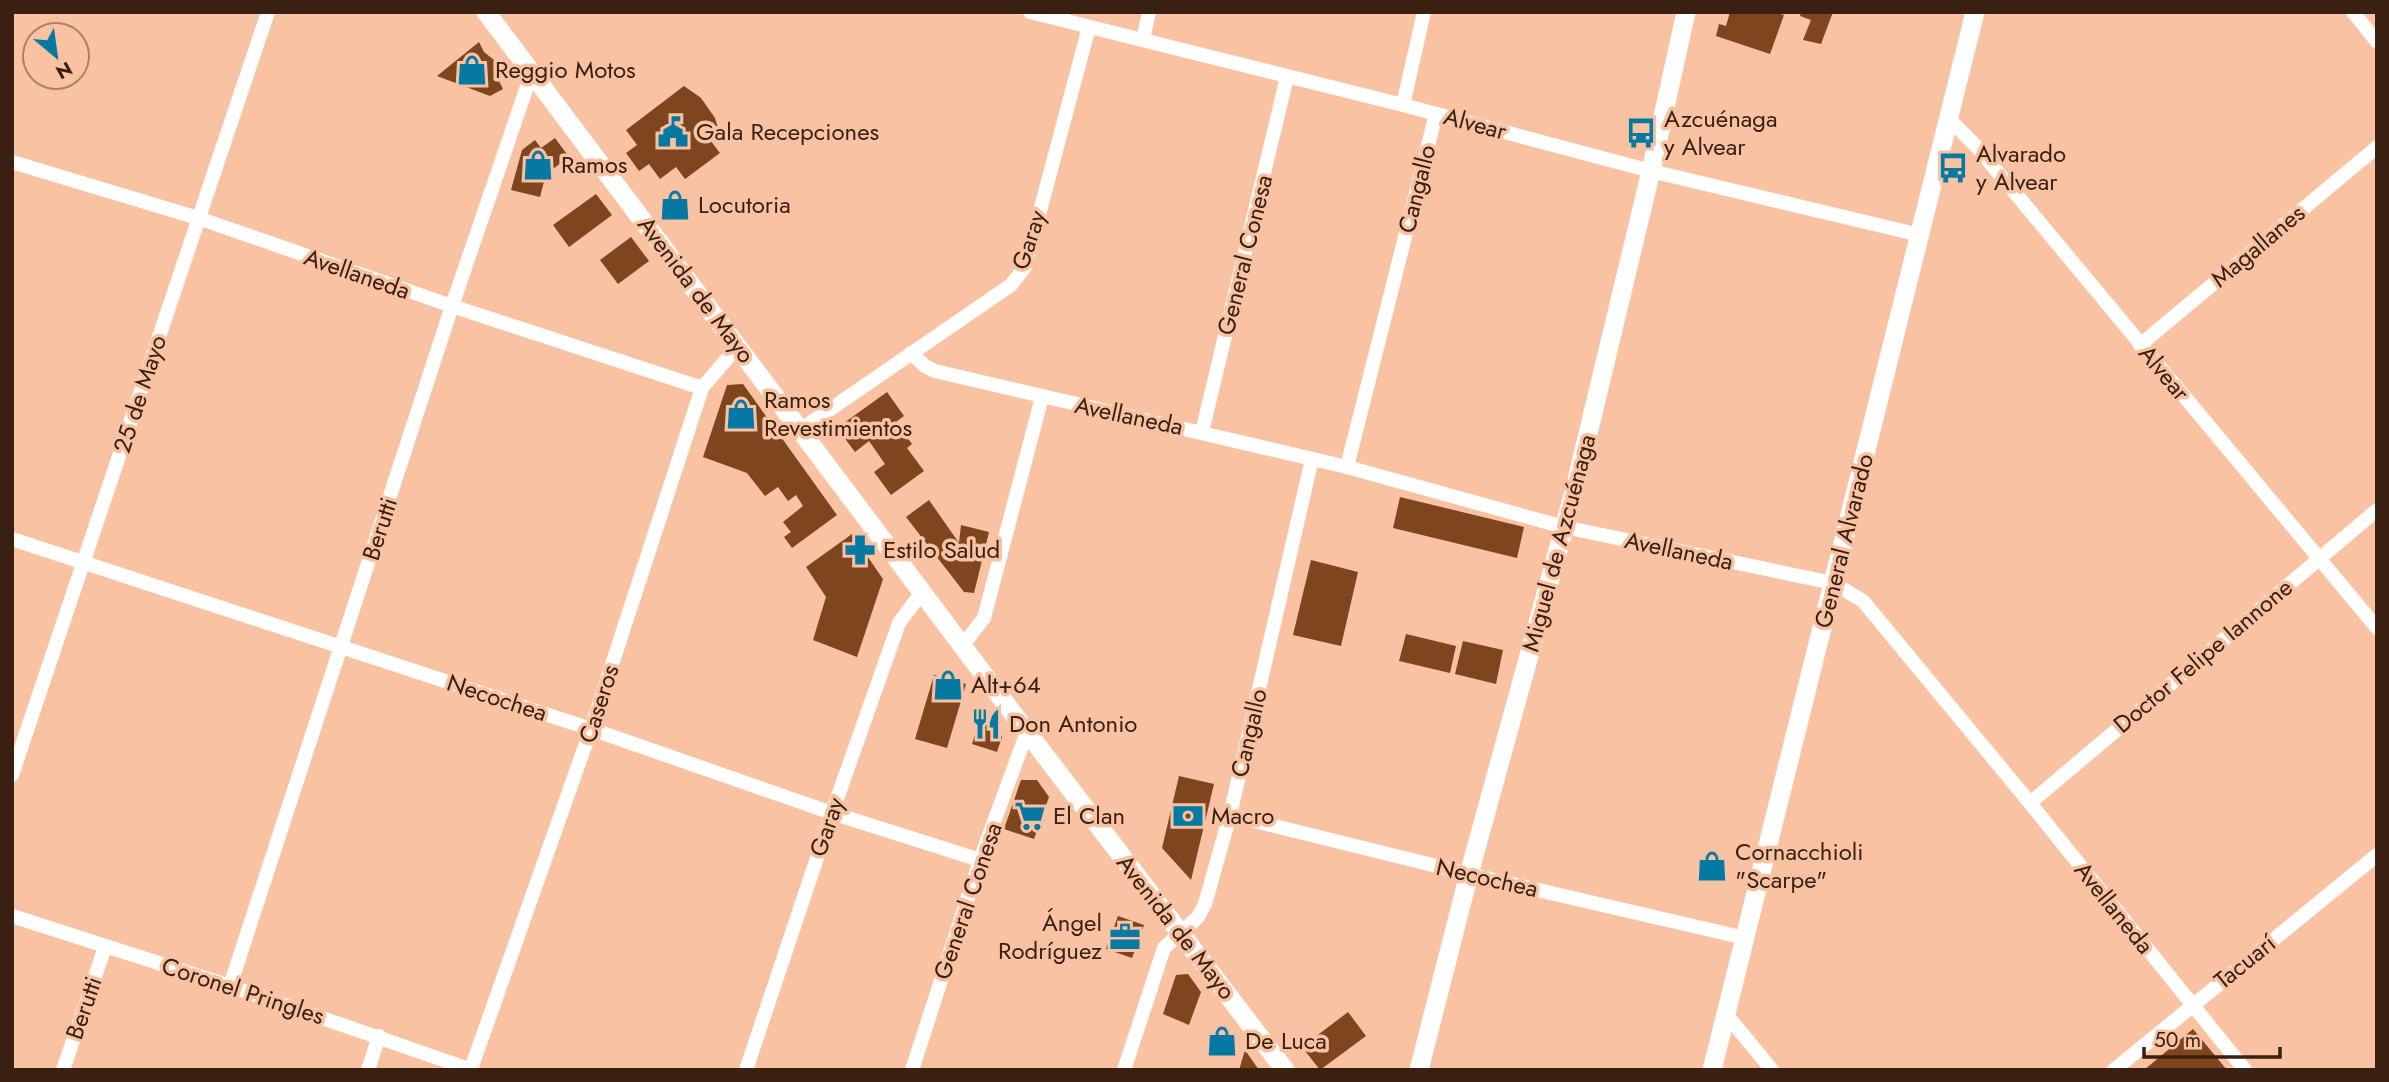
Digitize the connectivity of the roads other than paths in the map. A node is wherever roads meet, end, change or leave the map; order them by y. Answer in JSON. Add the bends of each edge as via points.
{"nodes":[{"id":1,"x":268,"y":12,"type":"edge"},
{"id":2,"x":486,"y":12,"type":"edge"},
{"id":3,"x":1030,"y":12,"type":"edge"},
{"id":4,"x":1149,"y":12,"type":"edge"},
{"id":5,"x":1424,"y":12,"type":"edge"},
{"id":6,"x":1686,"y":12,"type":"edge"},
{"id":7,"x":1975,"y":12,"type":"edge"},
{"id":8,"x":2353,"y":12,"type":"edge"},
{"id":9,"x":1089,"y":27,"type":"junction"},
{"id":10,"x":1143,"y":40,"type":"junction"},
{"id":11,"x":2377,"y":43,"type":"edge"},
{"id":12,"x":532,"y":72,"type":"junction"},
{"id":13,"x":1287,"y":77,"type":"junction"},
{"id":14,"x":1403,"y":105,"type":"junction"},
{"id":15,"x":1436,"y":114,"type":"junction"},
{"id":16,"x":1949,"y":119,"type":"junction"},
{"id":17,"x":2377,"y":148,"type":"edge"},
{"id":18,"x":12,"y":162,"type":"edge"},
{"id":19,"x":1651,"y":171,"type":"junction"},
{"id":20,"x":198,"y":218,"type":"junction"},
{"id":21,"x":1920,"y":235,"type":"junction"},
{"id":22,"x":452,"y":306,"type":"junction"},
{"id":23,"x":2140,"y":345,"type":"junction"},
{"id":24,"x":738,"y":346,"type":"junction"},
{"id":25,"x":911,"y":353,"type":"junction"},
{"id":26,"x":702,"y":388,"type":"junction"},
{"id":27,"x":1042,"y":397,"type":"junction"},
{"id":28,"x":800,"y":430,"type":"junction"},
{"id":29,"x":1202,"y":432,"type":"junction"},
{"id":30,"x":1312,"y":459,"type":"junction"},
{"id":31,"x":1348,"y":467,"type":"junction"},
{"id":32,"x":2377,"y":510,"type":"edge"},
{"id":33,"x":1564,"y":527,"type":"junction"},
{"id":34,"x":12,"y":539,"type":"edge"},
{"id":35,"x":2319,"y":559,"type":"junction"},
{"id":36,"x":84,"y":562,"type":"junction"},
{"id":37,"x":1833,"y":583,"type":"junction"},
{"id":38,"x":922,"y":592,"type":"junction"},
{"id":39,"x":2377,"y":628,"type":"edge"},
{"id":40,"x":962,"y":646,"type":"junction"},
{"id":41,"x":342,"y":647,"type":"junction"},
{"id":42,"x":591,"y":729,"type":"junction"},
{"id":43,"x":1027,"y":732,"type":"junction"},
{"id":44,"x":12,"y":775,"type":"edge"},
{"id":45,"x":2029,"y":803,"type":"junction"},
{"id":46,"x":831,"y":813,"type":"junction"},
{"id":47,"x":1230,"y":815,"type":"junction"},
{"id":48,"x":2377,"y":855,"type":"edge"},
{"id":49,"x":981,"y":860,"type":"junction"},
{"id":50,"x":1469,"y":874,"type":"junction"},
{"id":51,"x":12,"y":916,"type":"edge"},
{"id":52,"x":1180,"y":933,"type":"junction"},
{"id":53,"x":1745,"y":938,"type":"junction"},
{"id":54,"x":106,"y":947,"type":"junction"},
{"id":55,"x":230,"y":986,"type":"junction"},
{"id":56,"x":2192,"y":1005,"type":"junction"},
{"id":57,"x":1726,"y":1014,"type":"junction"},
{"id":58,"x":379,"y":1036,"type":"junction"},
{"id":59,"x":472,"y":1069,"type":"edge"},
{"id":60,"x":63,"y":1070,"type":"edge"},
{"id":61,"x":368,"y":1070,"type":"edge"},
{"id":62,"x":746,"y":1070,"type":"edge"},
{"id":63,"x":912,"y":1070,"type":"edge"},
{"id":64,"x":1124,"y":1070,"type":"edge"},
{"id":65,"x":1285,"y":1070,"type":"edge"},
{"id":66,"x":1419,"y":1070,"type":"edge"},
{"id":67,"x":1712,"y":1070,"type":"edge"},
{"id":68,"x":1772,"y":1070,"type":"edge"},
{"id":69,"x":2114,"y":1070,"type":"edge"},
{"id":70,"x":2245,"y":1070,"type":"edge"}],
"edges":[{"from":1,"to":20,"type":"street","name":"25 de Mayo"},
{"from":2,"to":12,"type":"street","name":"Avenida de Mayo"},
{"from":3,"to":9,"type":"street","name":"Alvear"},
{"from":4,"to":10,"type":"street"},
{"from":5,"to":14,"type":"street"},
{"from":6,"to":19,"type":"street","name":"Miguel de Azcuénaga"},
{"from":7,"to":16,"type":"street","name":"General Alvarado"},
{"from":8,"to":11,"type":"street"},
{"from":9,"to":10,"type":"street","name":"Alvear"},
{"from":9,"to":25,"type":"street","name":"Garay","via":[[1025,267],[1011,285]]},
{"from":10,"to":13,"type":"street","name":"Alvear"},
{"from":12,"to":22,"type":"street","name":"Berutti"},
{"from":12,"to":24,"type":"street","name":"Avenida de Mayo"},
{"from":13,"to":14,"type":"street","name":"Alvear"},
{"from":13,"to":29,"type":"street","name":"General Conesa"},
{"from":14,"to":15,"type":"street","name":"Alvear"},
{"from":15,"to":19,"type":"street","name":"Alvear"},
{"from":15,"to":31,"type":"street","name":"Cangallo"},
{"from":16,"to":21,"type":"street","name":"General Alvarado"},
{"from":16,"to":23,"type":"street","name":"Alvear"},
{"from":17,"to":23,"type":"street","name":"Magallanes"},
{"from":18,"to":20,"type":"street","name":"Avellaneda"},
{"from":19,"to":21,"type":"street","name":"Alvear"},
{"from":19,"to":33,"type":"street","name":"Miguel de Azcuénaga"},
{"from":20,"to":22,"type":"street","name":"Avellaneda"},
{"from":20,"to":36,"type":"street","name":"25 de Mayo"},
{"from":21,"to":37,"type":"street","name":"General Alvarado"},
{"from":22,"to":26,"type":"street","name":"Avellaneda"},
{"from":22,"to":41,"type":"street","name":"Berutti"},
{"from":23,"to":35,"type":"street","name":"Alvear"},
{"from":24,"to":26,"type":"street","name":"Caseros"},
{"from":24,"to":28,"type":"street","name":"Avenida de Mayo"},
{"from":25,"to":27,"type":"street","name":"Avellaneda","via":[[935,371]]},
{"from":25,"to":28,"type":"street","name":"Garay"},
{"from":26,"to":42,"type":"street","name":"Caseros"},
{"from":27,"to":29,"type":"street","name":"Avellaneda"},
{"from":27,"to":40,"type":"street","via":[[984,618]]},
{"from":28,"to":38,"type":"street","name":"Avenida de Mayo"},
{"from":29,"to":30,"type":"street","name":"Avellaneda"},
{"from":30,"to":31,"type":"street","name":"Avellaneda"},
{"from":30,"to":47,"type":"street","name":"Cangallo"},
{"from":31,"to":33,"type":"street","name":"Avellaneda"},
{"from":32,"to":35,"type":"street","name":"Doctor Felipe Iannone"},
{"from":33,"to":37,"type":"street","name":"Avellaneda"},
{"from":33,"to":50,"type":"street","name":"Miguel de Azcuénaga"},
{"from":34,"to":36,"type":"street","name":"Necochea"},
{"from":35,"to":39,"type":"street","name":"Alvear"},
{"from":35,"to":45,"type":"street","name":"Doctor Felipe Iannone"},
{"from":36,"to":41,"type":"street","name":"Necochea"},
{"from":36,"to":44,"type":"street","name":"25 de Mayo"},
{"from":37,"to":45,"type":"street","name":"Avellaneda","via":[[1863,601]]},
{"from":37,"to":53,"type":"street","name":"General Alvarado"},
{"from":38,"to":40,"type":"street","name":"Avenida de Mayo"},
{"from":38,"to":46,"type":"street","name":"Garay","via":[[899,623]]},
{"from":40,"to":43,"type":"street","name":"Avenida de Mayo"},
{"from":41,"to":42,"type":"street","name":"Necochea"},
{"from":41,"to":55,"type":"street","name":"Berutti"},
{"from":42,"to":46,"type":"street","name":"Necochea"},
{"from":42,"to":59,"type":"street","name":"Caseros"},
{"from":43,"to":49,"type":"street","name":"General Conesa"},
{"from":43,"to":52,"type":"street","name":"Avenida de Mayo"},
{"from":45,"to":56,"type":"street","name":"Avellaneda"},
{"from":46,"to":49,"type":"street","name":"Necochea"},
{"from":46,"to":62,"type":"street","name":"Garay"},
{"from":47,"to":50,"type":"street","name":"Necochea"},
{"from":47,"to":52,"type":"street","name":"Cangallo","via":[[1205,904]]},
{"from":48,"to":56,"type":"street","name":"Tacuarí"},
{"from":49,"to":63,"type":"street","name":"General Conesa"},
{"from":50,"to":53,"type":"street","name":"Necochea"},
{"from":50,"to":66,"type":"street","name":"Miguel de Azcuénaga"},
{"from":51,"to":54,"type":"street","name":"Coronel Pringles"},
{"from":52,"to":64,"type":"street","name":"Cangallo","via":[[1164,948]]},
{"from":52,"to":65,"type":"street","name":"Avenida de Mayo"},
{"from":53,"to":57,"type":"street","name":"General Alvarado"},
{"from":54,"to":55,"type":"street","name":"Coronel Pringles"},
{"from":54,"to":60,"type":"street","name":"Berutti"},
{"from":55,"to":58,"type":"street","name":"Coronel Pringles"},
{"from":56,"to":69,"type":"street","name":"Tacuarí"},
{"from":56,"to":70,"type":"street","name":"Avellaneda"},
{"from":57,"to":67,"type":"street","name":"General Alvarado"},
{"from":57,"to":68,"type":"street"},
{"from":58,"to":59,"type":"street","name":"Coronel Pringles"},
{"from":58,"to":61,"type":"street"}]}
